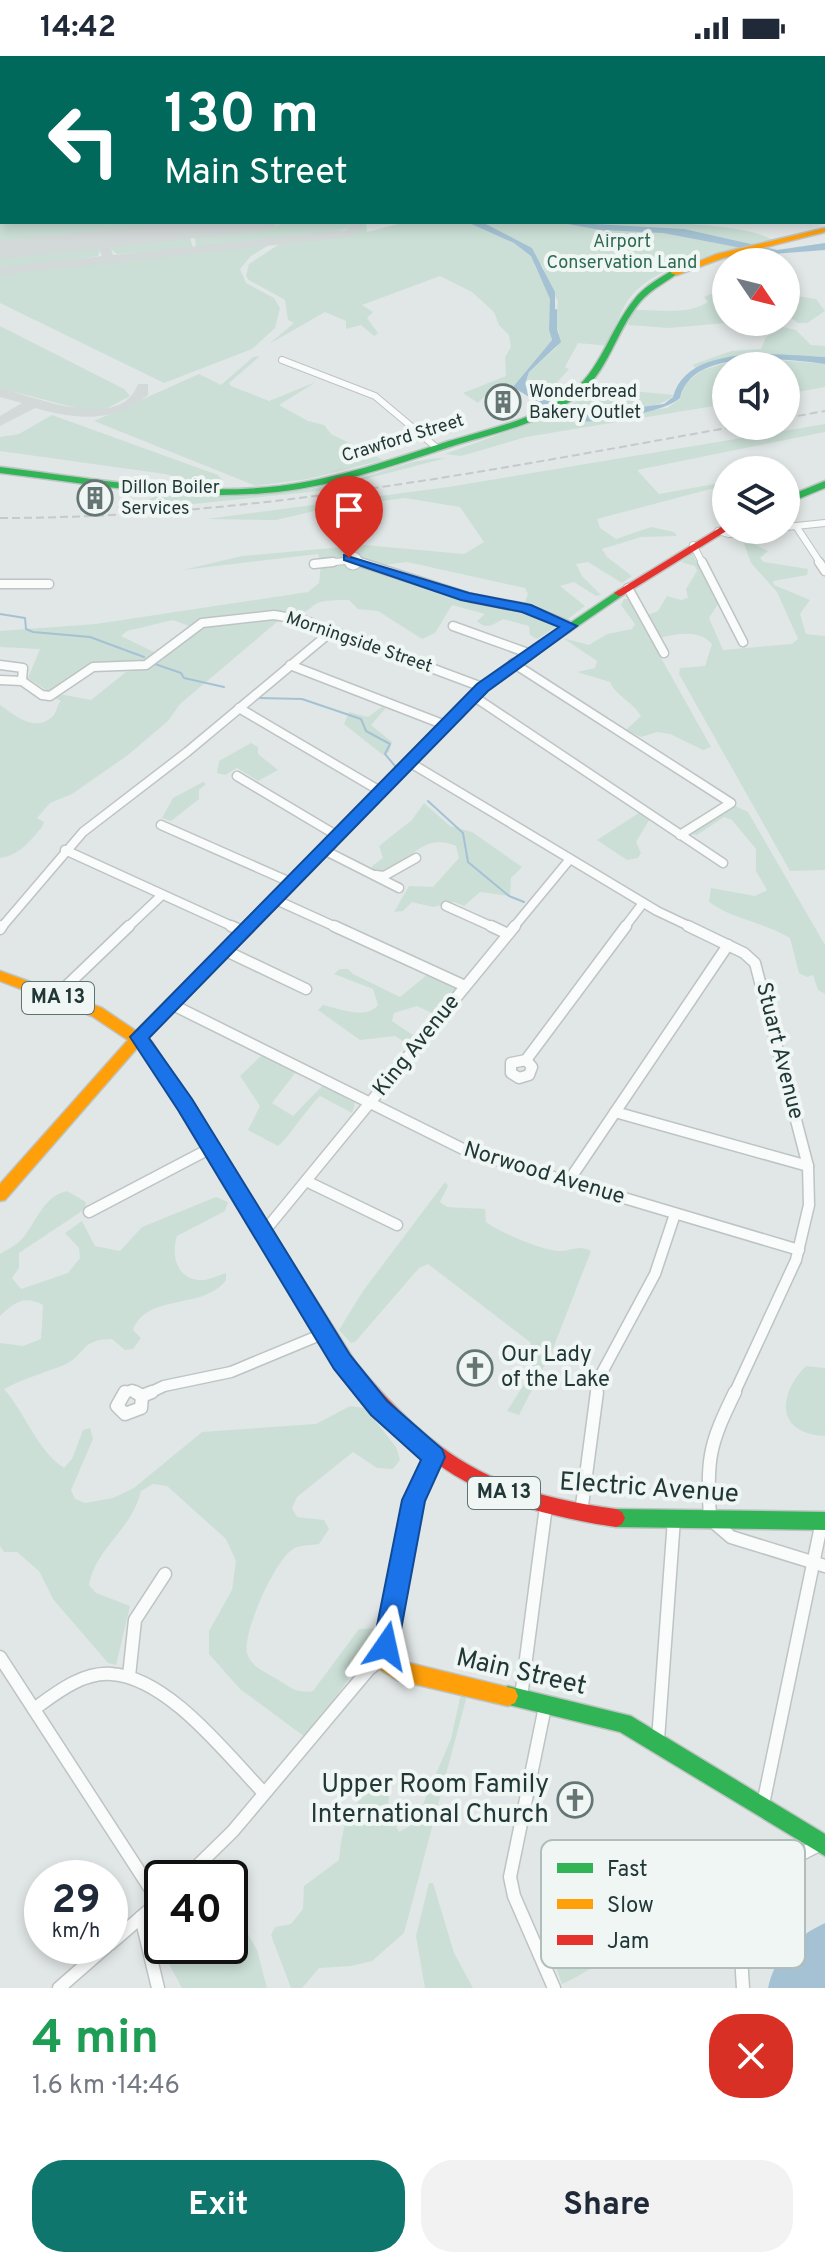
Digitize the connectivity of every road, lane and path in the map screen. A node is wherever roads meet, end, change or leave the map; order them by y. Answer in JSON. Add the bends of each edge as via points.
{"nodes":[{"id":1,"x":825,"y":230,"type":"edge"},
{"id":2,"x":282,"y":360,"type":"dead end"},
{"id":3,"x":437,"y":448,"type":"junction"},
{"id":4,"x":0,"y":470,"type":"edge"},
{"id":5,"x":825,"y":484,"type":"edge"},
{"id":6,"x":800,"y":495,"type":"edge"},
{"id":7,"x":825,"y":523,"type":"edge"},
{"id":8,"x":800,"y":526,"type":"edge"},
{"id":9,"x":800,"y":532,"type":"edge"},
{"id":10,"x":712,"y":535,"type":"edge"},
{"id":11,"x":693,"y":545,"type":"junction"},
{"id":12,"x":314,"y":564,"type":"dead end"},
{"id":13,"x":825,"y":571,"type":"edge"},
{"id":14,"x":0,"y":584,"type":"edge"},
{"id":15,"x":49,"y":584,"type":"dead end"},
{"id":16,"x":628,"y":588,"type":"junction"},
{"id":17,"x":453,"y":626,"type":"dead end"},
{"id":18,"x":570,"y":626,"type":"junction"},
{"id":19,"x":332,"y":631,"type":"junction"},
{"id":20,"x":743,"y":642,"type":"dead end"},
{"id":21,"x":528,"y":653,"type":"junction"},
{"id":22,"x":664,"y":653,"type":"dead end"},
{"id":23,"x":513,"y":663,"type":"junction"},
{"id":24,"x":0,"y":665,"type":"edge"},
{"id":25,"x":290,"y":665,"type":"junction"},
{"id":26,"x":0,"y":680,"type":"edge"},
{"id":27,"x":22,"y":681,"type":"junction"},
{"id":28,"x":478,"y":692,"type":"junction"},
{"id":29,"x":239,"y":708,"type":"junction"},
{"id":30,"x":445,"y":725,"type":"junction"},
{"id":31,"x":409,"y":762,"type":"junction"},
{"id":32,"x":237,"y":776,"type":"dead end"},
{"id":33,"x":380,"y":791,"type":"junction"},
{"id":34,"x":161,"y":825,"type":"dead end"},
{"id":35,"x":336,"y":835,"type":"junction"},
{"id":36,"x":680,"y":835,"type":"junction"},
{"id":37,"x":322,"y":849,"type":"junction"},
{"id":38,"x":65,"y":850,"type":"junction"},
{"id":39,"x":416,"y":858,"type":"dead end"},
{"id":40,"x":570,"y":859,"type":"junction"},
{"id":41,"x":723,"y":863,"type":"dead end"},
{"id":42,"x":373,"y":875,"type":"junction"},
{"id":43,"x":290,"y":882,"type":"junction"},
{"id":44,"x":399,"y":888,"type":"dead end"},
{"id":45,"x":162,"y":895,"type":"junction"},
{"id":46,"x":274,"y":899,"type":"junction"},
{"id":47,"x":643,"y":903,"type":"junction"},
{"id":48,"x":446,"y":906,"type":"dead end"},
{"id":49,"x":0,"y":929,"type":"edge"},
{"id":50,"x":242,"y":931,"type":"junction"},
{"id":51,"x":508,"y":934,"type":"junction"},
{"id":52,"x":728,"y":945,"type":"junction"},
{"id":53,"x":224,"y":950,"type":"junction"},
{"id":54,"x":0,"y":976,"type":"edge"},
{"id":55,"x":465,"y":986,"type":"junction"},
{"id":56,"x":306,"y":989,"type":"dead end"},
{"id":57,"x":55,"y":997,"type":"junction"},
{"id":58,"x":171,"y":1004,"type":"junction"},
{"id":59,"x":159,"y":1017,"type":"junction"},
{"id":60,"x":114,"y":1022,"type":"junction"},
{"id":61,"x":139,"y":1037,"type":"junction"},
{"id":62,"x":156,"y":1059,"type":"junction"},
{"id":63,"x":121,"y":1060,"type":"junction"},
{"id":64,"x":526,"y":1060,"type":"dead end"},
{"id":65,"x":370,"y":1103,"type":"junction"},
{"id":66,"x":615,"y":1112,"type":"junction"},
{"id":67,"x":211,"y":1148,"type":"junction"},
{"id":68,"x":808,"y":1166,"type":"junction"},
{"id":69,"x":306,"y":1181,"type":"junction"},
{"id":70,"x":568,"y":1182,"type":"junction"},
{"id":71,"x":0,"y":1195,"type":"edge"},
{"id":72,"x":89,"y":1212,"type":"dead end"},
{"id":73,"x":675,"y":1214,"type":"junction"},
{"id":74,"x":397,"y":1225,"type":"dead end"},
{"id":75,"x":263,"y":1233,"type":"junction"},
{"id":76,"x":799,"y":1250,"type":"junction"},
{"id":77,"x":325,"y":1333,"type":"junction"},
{"id":78,"x":142,"y":1396,"type":"dead end"},
{"id":79,"x":434,"y":1457,"type":"junction"},
{"id":80,"x":546,"y":1506,"type":"junction"},
{"id":81,"x":581,"y":1513,"type":"junction"},
{"id":82,"x":674,"y":1519,"type":"junction"},
{"id":83,"x":710,"y":1519,"type":"junction"},
{"id":84,"x":824,"y":1521,"type":"edge"},
{"id":85,"x":819,"y":1564,"type":"edge"},
{"id":86,"x":165,"y":1574,"type":"dead end"},
{"id":87,"x":0,"y":1657,"type":"edge"},
{"id":88,"x":382,"y":1659,"type":"junction"},
{"id":89,"x":129,"y":1676,"type":"junction"},
{"id":90,"x":521,"y":1697,"type":"junction"},
{"id":91,"x":546,"y":1702,"type":"junction"},
{"id":92,"x":34,"y":1709,"type":"junction"},
{"id":93,"x":658,"y":1740,"type":"junction"},
{"id":94,"x":264,"y":1793,"type":"junction"},
{"id":95,"x":762,"y":1809,"type":"junction"},
{"id":96,"x":823,"y":1845,"type":"edge"},
{"id":97,"x":203,"y":1860,"type":"edge"},
{"id":98,"x":144,"y":1876,"type":"edge"},
{"id":99,"x":144,"y":1914,"type":"edge"},
{"id":100,"x":141,"y":1917,"type":"junction"},
{"id":101,"x":128,"y":1928,"type":"edge"},
{"id":102,"x":541,"y":1958,"type":"edge"},
{"id":103,"x":87,"y":1964,"type":"edge"},
{"id":104,"x":545,"y":1968,"type":"edge"},
{"id":105,"x":742,"y":1968,"type":"edge"},
{"id":106,"x":59,"y":1988,"type":"edge"},
{"id":107,"x":158,"y":1988,"type":"edge"},
{"id":108,"x":554,"y":1988,"type":"edge"},
{"id":109,"x":743,"y":1988,"type":"edge"}],
"edges":[{"from":1,"to":3,"type":"main road","name":"Crawford Street","via":[[681,270],[645,290],[628,308],[588,385],[557,406]]},
{"from":2,"to":3,"type":"street","via":[[380,399]]},
{"from":3,"to":4,"type":"main road","name":"Crawford Street","via":[[320,482],[244,491]]},
{"from":5,"to":6,"type":"main road"},
{"from":7,"to":8,"type":"street"},
{"from":9,"to":13,"type":"street"},
{"from":10,"to":11,"type":"main road"},
{"from":11,"to":16,"type":"main road"},
{"from":11,"to":20,"type":"street"},
{"from":12,"to":18,"type":"street","via":[[360,562],[466,597],[526,608]]},
{"from":14,"to":15,"type":"street"},
{"from":16,"to":18,"type":"main road"},
{"from":16,"to":22,"type":"street"},
{"from":17,"to":21,"type":"street"},
{"from":18,"to":21,"type":"main road"},
{"from":19,"to":25,"type":"street"},
{"from":19,"to":27,"type":"street","name":"Morningside Street","via":[[286,615],[218,619],[195,627],[146,665],[93,667],[50,696]]},
{"from":19,"to":28,"type":"street","name":"Morningside Street"},
{"from":21,"to":23,"type":"main road"},
{"from":23,"to":28,"type":"main road"},
{"from":23,"to":36,"type":"street","via":[[731,803]]},
{"from":24,"to":27,"type":"street","name":"Morningside Street","via":[[23,668]]},
{"from":25,"to":29,"type":"street"},
{"from":25,"to":30,"type":"street"},
{"from":26,"to":27,"type":"street","name":"Morningside Street"},
{"from":28,"to":30,"type":"main road"},
{"from":28,"to":36,"type":"street","name":"Morningside Street"},
{"from":29,"to":33,"type":"street"},
{"from":29,"to":38,"type":"street"},
{"from":30,"to":31,"type":"main road"},
{"from":31,"to":33,"type":"main road"},
{"from":31,"to":40,"type":"street","name":"Stuart Avenue"},
{"from":32,"to":35,"type":"street"},
{"from":33,"to":35,"type":"main road"},
{"from":34,"to":43,"type":"street"},
{"from":35,"to":37,"type":"main road"},
{"from":36,"to":41,"type":"street","name":"Morningside Street"},
{"from":37,"to":42,"type":"street"},
{"from":37,"to":43,"type":"main road"},
{"from":38,"to":45,"type":"street"},
{"from":38,"to":49,"type":"street"},
{"from":39,"to":42,"type":"street","via":[[384,876]]},
{"from":40,"to":47,"type":"street","name":"Stuart Avenue"},
{"from":40,"to":51,"type":"street","name":"King Avenue"},
{"from":42,"to":44,"type":"street"},
{"from":43,"to":46,"type":"main road"},
{"from":45,"to":50,"type":"street"},
{"from":45,"to":57,"type":"street"},
{"from":46,"to":50,"type":"main road"},
{"from":46,"to":55,"type":"street"},
{"from":47,"to":52,"type":"street","name":"Stuart Avenue"},
{"from":47,"to":64,"type":"street"},
{"from":48,"to":51,"type":"street"},
{"from":50,"to":53,"type":"main road"},
{"from":51,"to":55,"type":"street","name":"King Avenue"},
{"from":52,"to":66,"type":"street"},
{"from":52,"to":68,"type":"street","name":"Stuart Avenue","via":[[748,955],[758,971]]},
{"from":53,"to":56,"type":"street"},
{"from":53,"to":58,"type":"main road"},
{"from":54,"to":57,"type":"main road","number":"MA 13"},
{"from":55,"to":65,"type":"street","name":"King Avenue"},
{"from":57,"to":60,"type":"main road","number":"MA 13"},
{"from":58,"to":59,"type":"main road"},
{"from":58,"to":65,"type":"street","name":"Norwood Avenue"},
{"from":59,"to":60,"type":"main road"},
{"from":59,"to":61,"type":"main road"},
{"from":60,"to":61,"type":"main road","number":"MA 13"},
{"from":61,"to":62,"type":"main road","number":"MA 13"},
{"from":61,"to":63,"type":"main road"},
{"from":62,"to":63,"type":"main road","via":[[140,1055]]},
{"from":62,"to":67,"type":"main road","number":"MA 13"},
{"from":63,"to":71,"type":"main road"},
{"from":65,"to":69,"type":"street","name":"King Avenue"},
{"from":65,"to":70,"type":"street","name":"Norwood Avenue","via":[[463,1150]]},
{"from":66,"to":68,"type":"street"},
{"from":66,"to":70,"type":"street"},
{"from":67,"to":72,"type":"street"},
{"from":67,"to":75,"type":"main road","number":"MA 13"},
{"from":68,"to":76,"type":"street","name":"Stuart Avenue","via":[[809,1205]]},
{"from":69,"to":74,"type":"street"},
{"from":69,"to":75,"type":"street","name":"King Avenue"},
{"from":70,"to":73,"type":"street","name":"Norwood Avenue"},
{"from":73,"to":76,"type":"street","name":"Norwood Avenue"},
{"from":73,"to":81,"type":"street","via":[[655,1274],[598,1380]]},
{"from":75,"to":77,"type":"main road","number":"MA 13"},
{"from":76,"to":83,"type":"street","name":"Stuart Avenue","via":[[715,1430],[707,1459]]},
{"from":77,"to":78,"type":"street","via":[[231,1372]]},
{"from":77,"to":79,"type":"main road","number":"MA 13","via":[[370,1398]]},
{"from":79,"to":80,"type":"main road","name":"Electric Avenue","number":"MA 13","via":[[474,1480]]},
{"from":79,"to":88,"type":"main road","via":[[414,1500]]},
{"from":80,"to":81,"type":"main road","name":"Electric Avenue","number":"MA 13"},
{"from":80,"to":90,"type":"street"},
{"from":81,"to":82,"type":"main road","name":"Electric Avenue","number":"MA 13"},
{"from":82,"to":83,"type":"main road","name":"Electric Avenue","number":"MA 13"},
{"from":82,"to":93,"type":"street"},
{"from":83,"to":84,"type":"main road","name":"Electric Avenue","number":"MA 13"},
{"from":83,"to":85,"type":"street","via":[[731,1537]]},
{"from":84,"to":85,"type":"street"},
{"from":85,"to":95,"type":"street"},
{"from":86,"to":89,"type":"street","via":[[134,1617]]},
{"from":87,"to":92,"type":"street"},
{"from":88,"to":90,"type":"main road","name":"Main Street","via":[[397,1670]]},
{"from":88,"to":94,"type":"street"},
{"from":89,"to":92,"type":"street","via":[[82,1679]]},
{"from":89,"to":94,"type":"street","via":[[171,1703]]},
{"from":90,"to":91,"type":"main road","name":"Main Street"},
{"from":91,"to":93,"type":"main road","name":"Main Street","via":[[612,1719]]},
{"from":91,"to":102,"type":"street","via":[[510,1877]]},
{"from":92,"to":98,"type":"street"},
{"from":93,"to":95,"type":"main road","name":"Main Street"},
{"from":94,"to":97,"type":"street"},
{"from":95,"to":96,"type":"main road","name":"Main Street"},
{"from":99,"to":100,"type":"street"},
{"from":100,"to":101,"type":"street"},
{"from":100,"to":107,"type":"street"},
{"from":103,"to":106,"type":"street"},
{"from":104,"to":108,"type":"street"},
{"from":105,"to":109,"type":"street"}]}
